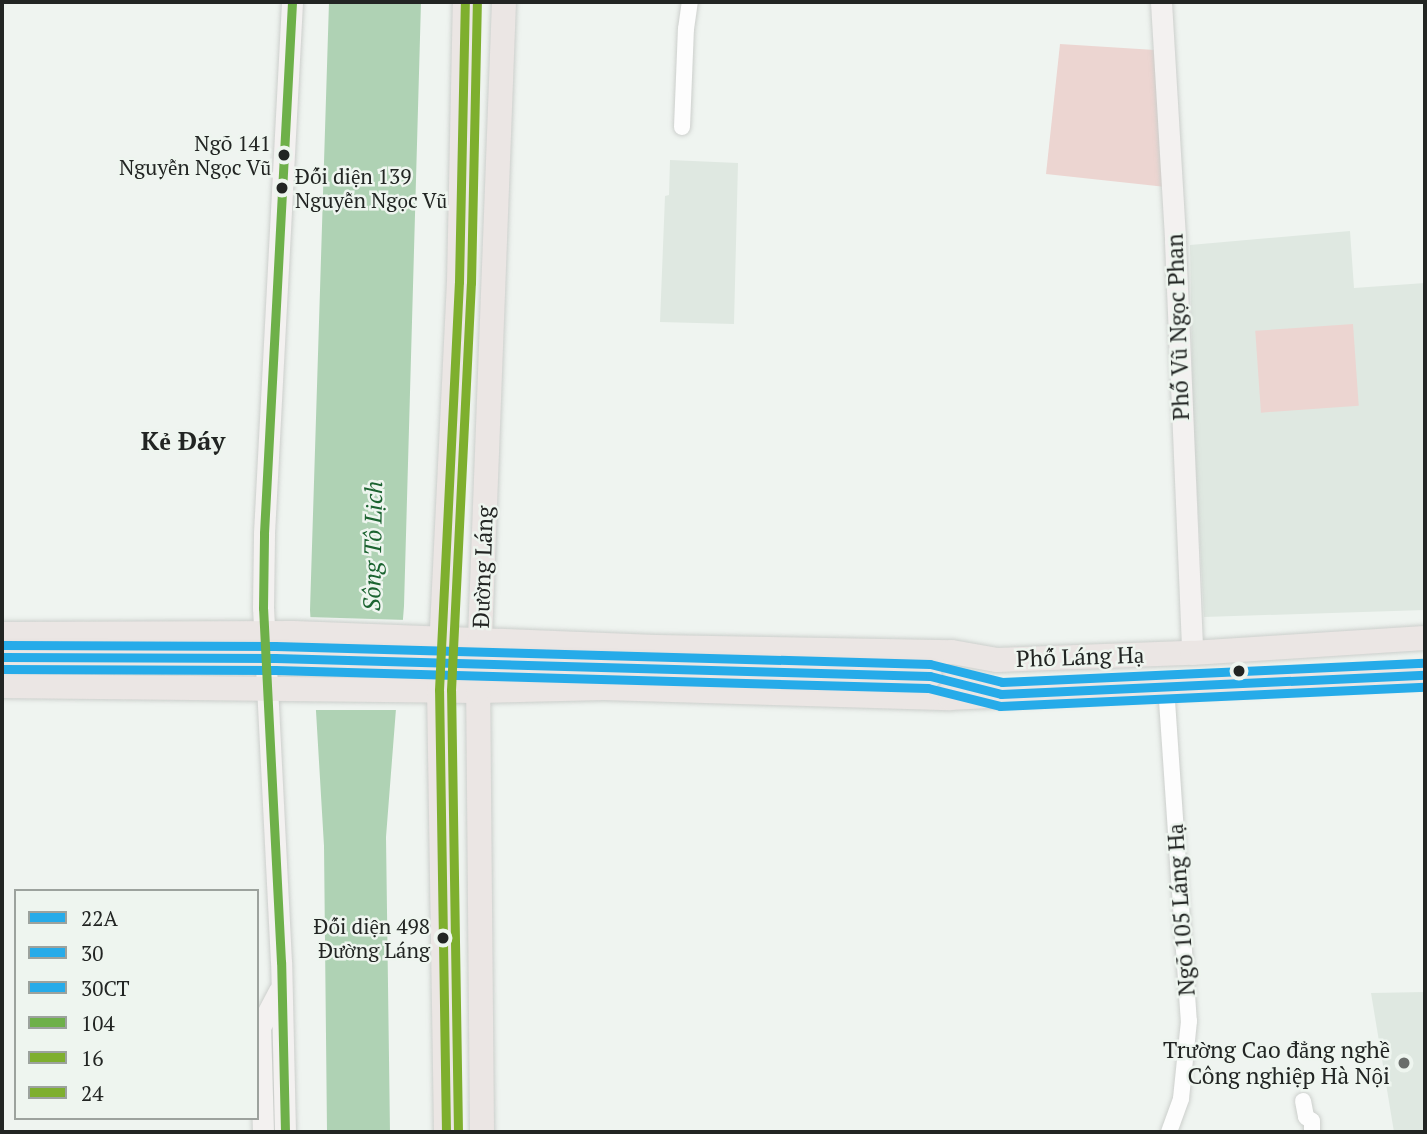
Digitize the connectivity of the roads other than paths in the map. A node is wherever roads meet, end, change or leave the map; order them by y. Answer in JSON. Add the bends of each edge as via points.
{"nodes":[{"id":1,"x":292,"y":2,"type":"edge"},
{"id":2,"x":465,"y":2,"type":"edge"},
{"id":3,"x":504,"y":2,"type":"edge"},
{"id":4,"x":690,"y":2,"type":"edge"},
{"id":5,"x":1161,"y":2,"type":"edge"},
{"id":6,"x":682,"y":127,"type":"dead end"},
{"id":7,"x":2,"y":634,"type":"edge"},
{"id":8,"x":155,"y":634,"type":"junction"},
{"id":9,"x":265,"y":634,"type":"junction"},
{"id":10,"x":442,"y":638,"type":"junction"},
{"id":11,"x":1422,"y":638,"type":"edge"},
{"id":12,"x":480,"y":639,"type":"junction"},
{"id":13,"x":607,"y":645,"type":"junction"},
{"id":14,"x":1192,"y":653,"type":"junction"},
{"id":15,"x":2,"y":657,"type":"edge"},
{"id":16,"x":997,"y":660,"type":"junction"},
{"id":17,"x":1423,"y":675,"type":"edge"},
{"id":18,"x":930,"y":676,"type":"junction"},
{"id":19,"x":2,"y":685,"type":"edge"},
{"id":20,"x":155,"y":685,"type":"junction"},
{"id":21,"x":1166,"y":686,"type":"junction"},
{"id":22,"x":266,"y":687,"type":"junction"},
{"id":23,"x":604,"y":688,"type":"junction"},
{"id":24,"x":439,"y":690,"type":"junction"},
{"id":25,"x":478,"y":691,"type":"junction"},
{"id":26,"x":1000,"y":694,"type":"junction"},
{"id":27,"x":280,"y":989,"type":"junction"},
{"id":28,"x":1303,"y":1101,"type":"dead end"},
{"id":29,"x":263,"y":1132,"type":"edge"},
{"id":30,"x":285,"y":1132,"type":"edge"},
{"id":31,"x":446,"y":1132,"type":"edge"},
{"id":32,"x":482,"y":1132,"type":"edge"},
{"id":33,"x":1169,"y":1132,"type":"edge"},
{"id":34,"x":1312,"y":1132,"type":"edge"}],
"edges":[{"from":1,"to":9,"type":"main road","via":[[264,533]]},
{"from":2,"to":10,"type":"main road","name":"Đường Láng","via":[[459,282]]},
{"from":3,"to":12,"type":"main road","name":"Đường Láng"},
{"from":4,"to":6,"type":"street"},
{"from":5,"to":14,"type":"main road","name":"Phố Vũ Ngọc Phan"},
{"from":7,"to":8,"type":"main road","name":"Phố Láng Hạ"},
{"from":8,"to":9,"type":"main road","name":"Phố Láng Hạ"},
{"from":8,"to":20,"type":"main road"},
{"from":9,"to":10,"type":"main road","name":"Phố Láng Hạ"},
{"from":9,"to":22,"type":"main road"},
{"from":10,"to":12,"type":"main road","name":"Phố Láng Hạ"},
{"from":10,"to":24,"type":"main road","name":"Đường Láng"},
{"from":11,"to":14,"type":"main road","name":"Phố Láng Hạ"},
{"from":11,"to":17,"type":"main road"},
{"from":12,"to":13,"type":"main road","name":"Phố Láng Hạ"},
{"from":12,"to":25,"type":"main road","name":"Đường Láng"},
{"from":13,"to":16,"type":"main road","name":"Phố Láng Hạ","via":[[939,652]]},
{"from":13,"to":23,"type":"main road"},
{"from":14,"to":16,"type":"main road","name":"Phố Láng Hạ"},
{"from":15,"to":18,"type":"main road","bridge":true,"via":[[275,658]]},
{"from":16,"to":18,"type":"main road"},
{"from":17,"to":21,"type":"main road","name":"Phố Láng Hạ"},
{"from":18,"to":26,"type":"main road"},
{"from":19,"to":20,"type":"main road","name":"Phố Láng Hạ"},
{"from":20,"to":22,"type":"main road","name":"Phố Láng Hạ"},
{"from":21,"to":26,"type":"main road","name":"Phố Láng Hạ"},
{"from":21,"to":33,"type":"street","name":"Ngõ 105 Láng Hạ","via":[[1189,1021],[1181,1099]]},
{"from":22,"to":24,"type":"main road","name":"Phố Láng Hạ"},
{"from":22,"to":27,"type":"main road"},
{"from":23,"to":25,"type":"main road","name":"Phố Láng Hạ"},
{"from":23,"to":26,"type":"main road","name":"Phố Láng Hạ","via":[[950,698]]},
{"from":24,"to":25,"type":"main road","name":"Phố Láng Hạ"},
{"from":24,"to":31,"type":"main road","name":"Đường Láng"},
{"from":25,"to":32,"type":"main road","name":"Đường Láng"},
{"from":27,"to":29,"type":"main road","via":[[260,1027]]},
{"from":27,"to":30,"type":"main road"},
{"from":28,"to":34,"type":"street"}]}
